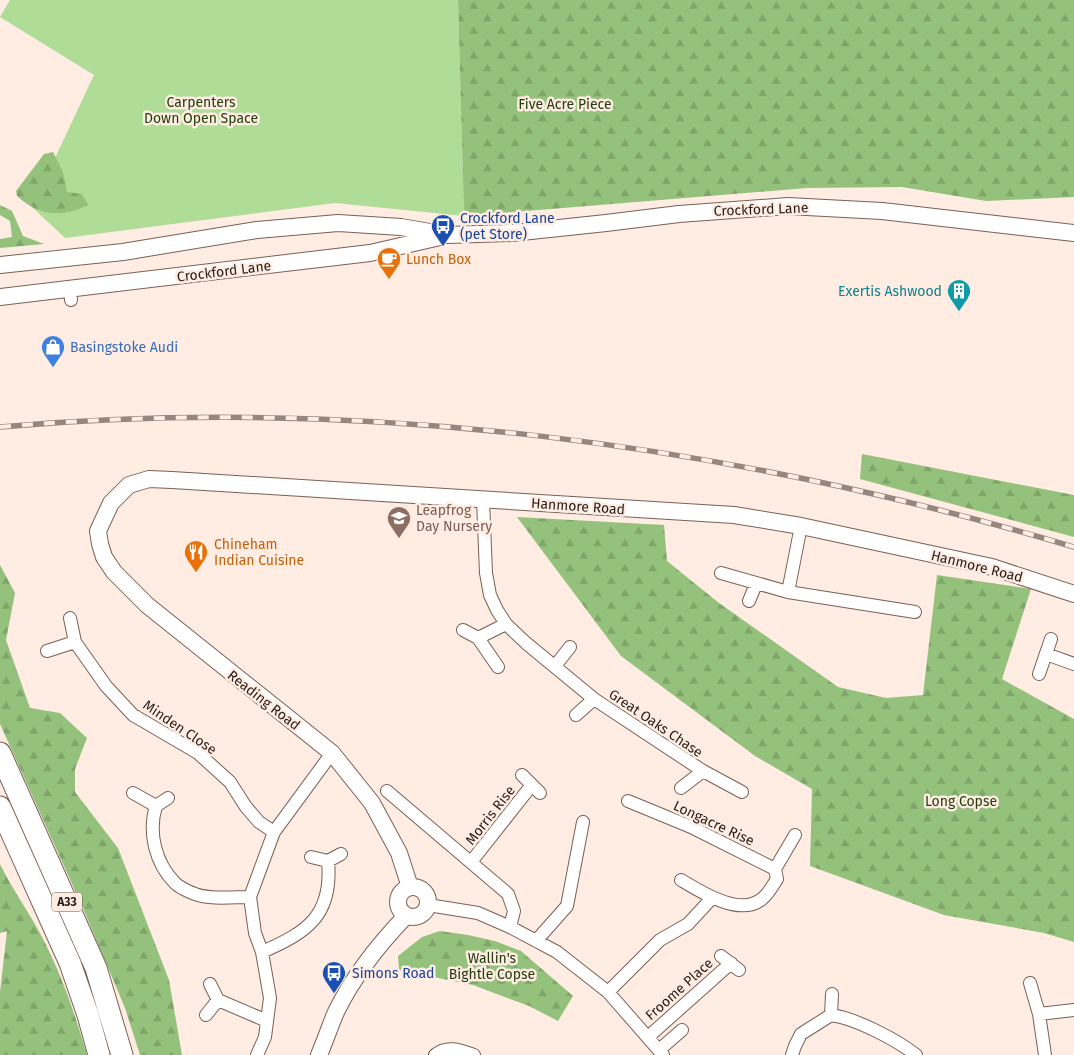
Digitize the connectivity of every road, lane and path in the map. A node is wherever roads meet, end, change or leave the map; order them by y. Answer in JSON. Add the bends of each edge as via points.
{"nodes":[{"id":1,"x":1074,"y":232,"type":"edge"},
{"id":2,"x":447,"y":235,"type":"junction"},
{"id":3,"x":0,"y":265,"type":"edge"},
{"id":4,"x":0,"y":297,"type":"edge"},
{"id":5,"x":483,"y":500,"type":"junction"},
{"id":6,"x":801,"y":526,"type":"junction"},
{"id":7,"x":98,"y":531,"type":"joint"},
{"id":8,"x":721,"y":573,"type":"dead end"},
{"id":9,"x":756,"y":584,"type":"junction"},
{"id":10,"x":788,"y":592,"type":"junction"},
{"id":11,"x":1074,"y":594,"type":"edge"},
{"id":12,"x":749,"y":601,"type":"dead end"},
{"id":13,"x":915,"y":612,"type":"dead end"},
{"id":14,"x":70,"y":618,"type":"dead end"},
{"id":15,"x":506,"y":624,"type":"junction"},
{"id":16,"x":463,"y":630,"type":"dead end"},
{"id":17,"x":478,"y":638,"type":"junction"},
{"id":18,"x":1050,"y":639,"type":"dead end"},
{"id":19,"x":75,"y":642,"type":"junction"},
{"id":20,"x":570,"y":647,"type":"dead end"},
{"id":21,"x":47,"y":651,"type":"dead end"},
{"id":22,"x":1046,"y":654,"type":"junction"},
{"id":23,"x":1074,"y":664,"type":"edge"},
{"id":24,"x":555,"y":666,"type":"junction"},
{"id":25,"x":498,"y":667,"type":"dead end"},
{"id":26,"x":1038,"y":674,"type":"dead end"},
{"id":27,"x":594,"y":699,"type":"junction"},
{"id":28,"x":576,"y":715,"type":"dead end"},
{"id":29,"x":0,"y":753,"type":"edge"},
{"id":30,"x":332,"y":753,"type":"junction"},
{"id":31,"x":703,"y":771,"type":"junction"},
{"id":32,"x":522,"y":775,"type":"dead end"},
{"id":33,"x":681,"y":788,"type":"dead end"},
{"id":34,"x":386,"y":791,"type":"dead end"},
{"id":35,"x":742,"y":792,"type":"dead end"},
{"id":36,"x":133,"y":793,"type":"dead end"},
{"id":37,"x":168,"y":798,"type":"dead end"},
{"id":38,"x":156,"y":806,"type":"junction"},
{"id":39,"x":0,"y":807,"type":"edge"},
{"id":40,"x":632,"y":808,"type":"dead end"},
{"id":41,"x":583,"y":822,"type":"dead end"},
{"id":42,"x":274,"y":832,"type":"junction"},
{"id":43,"x":795,"y":835,"type":"dead end"},
{"id":44,"x":341,"y":854,"type":"dead end"},
{"id":45,"x":311,"y":857,"type":"dead end"},
{"id":46,"x":328,"y":861,"type":"junction"},
{"id":47,"x":471,"y":862,"type":"junction"},
{"id":48,"x":775,"y":869,"type":"junction"},
{"id":49,"x":681,"y":880,"type":"dead end"},
{"id":50,"x":410,"y":887,"type":"junction"},
{"id":51,"x":250,"y":897,"type":"junction"},
{"id":52,"x":712,"y":898,"type":"junction"},
{"id":53,"x":428,"y":905,"type":"junction"},
{"id":54,"x":406,"y":916,"type":"junction"},
{"id":55,"x":510,"y":927,"type":"junction"},
{"id":56,"x":536,"y":941,"type":"junction"},
{"id":57,"x":262,"y":952,"type":"junction"},
{"id":58,"x":730,"y":963,"type":"dead end"},
{"id":59,"x":1030,"y":983,"type":"dead end"},
{"id":60,"x":210,"y":984,"type":"dead end"},
{"id":61,"x":608,"y":992,"type":"junction"},
{"id":62,"x":832,"y":994,"type":"dead end"},
{"id":63,"x":218,"y":1000,"type":"junction"},
{"id":64,"x":1074,"y":1010,"type":"edge"},
{"id":65,"x":1039,"y":1014,"type":"junction"},
{"id":66,"x":206,"y":1015,"type":"dead end"},
{"id":67,"x":831,"y":1015,"type":"junction"},
{"id":68,"x":266,"y":1021,"type":"junction"},
{"id":69,"x":682,"y":1030,"type":"dead end"},
{"id":70,"x":648,"y":1037,"type":"junction"},
{"id":71,"x":661,"y":1052,"type":"edge"},
{"id":72,"x":908,"y":1052,"type":"edge"},
{"id":73,"x":99,"y":1055,"type":"edge"},
{"id":74,"x":122,"y":1055,"type":"edge"},
{"id":75,"x":257,"y":1055,"type":"edge"},
{"id":76,"x":319,"y":1055,"type":"edge"},
{"id":77,"x":435,"y":1055,"type":"edge"},
{"id":78,"x":474,"y":1055,"type":"edge"},
{"id":79,"x":792,"y":1055,"type":"edge"},
{"id":80,"x":1044,"y":1055,"type":"edge"}],
"edges":[{"from":1,"to":2,"type":"street","name":"Crockford Lane","via":[[882,211],[788,206],[688,213],[519,233]]},
{"from":2,"to":3,"type":"street","name":"Crockford Lane","via":[[401,227],[338,223],[257,230],[123,252]]},
{"from":2,"to":4,"type":"street","name":"Crockford Lane","via":[[370,253],[70,295]]},
{"from":5,"to":6,"type":"street","name":"Hanmore Road","via":[[734,515]]},
{"from":5,"to":7,"type":"street","name":"Hanmore Road","via":[[149,479],[121,492],[111,503]]},
{"from":5,"to":15,"type":"street","name":"Great Oaks Chase","via":[[486,573],[490,594]]},
{"from":6,"to":10,"type":"street"},
{"from":6,"to":11,"type":"street","name":"Hanmore Road","via":[[992,567]]},
{"from":7,"to":30,"type":"street","name":"Reading Road","via":[[104,557],[114,572],[147,605]]},
{"from":8,"to":9,"type":"street"},
{"from":9,"to":10,"type":"street"},
{"from":9,"to":12,"type":"street"},
{"from":10,"to":13,"type":"street"},
{"from":14,"to":19,"type":"street","name":"Minden Close"},
{"from":15,"to":17,"type":"street"},
{"from":15,"to":24,"type":"street","name":"Great Oaks Chase"},
{"from":16,"to":17,"type":"street"},
{"from":17,"to":25,"type":"street"},
{"from":18,"to":22,"type":"street"},
{"from":19,"to":21,"type":"street"},
{"from":19,"to":42,"type":"street","name":"Minden Close","via":[[106,686],[133,715],[198,753],[230,782],[259,822]]},
{"from":20,"to":24,"type":"street"},
{"from":22,"to":23,"type":"street"},
{"from":22,"to":26,"type":"street"},
{"from":24,"to":27,"type":"street","name":"Great Oaks Chase"},
{"from":27,"to":28,"type":"street","name":"Great Oaks Chase"},
{"from":27,"to":31,"type":"street","name":"Great Oaks Chase"},
{"from":29,"to":74,"type":"highway","number":"A33","via":[[96,968]]},
{"from":30,"to":42,"type":"street"},
{"from":30,"to":50,"type":"street","name":"Reading Road","via":[[372,803],[399,853]]},
{"from":31,"to":33,"type":"street","name":"Great Oaks Chase"},
{"from":31,"to":35,"type":"street","name":"Great Oaks Chase"},
{"from":32,"to":47,"type":"street","name":"Morris Rise","via":[[536,789]]},
{"from":34,"to":47,"type":"street"},
{"from":36,"to":38,"type":"street"},
{"from":37,"to":38,"type":"street"},
{"from":38,"to":51,"type":"street","via":[[152,833],[155,849],[175,884],[197,895]]},
{"from":39,"to":73,"type":"highway","number":"A33","via":[[70,963]]},
{"from":40,"to":48,"type":"street","name":"Longacre Rise","via":[[691,827]]},
{"from":41,"to":56,"type":"street","via":[[567,906]]},
{"from":42,"to":51,"type":"street"},
{"from":43,"to":48,"type":"street"},
{"from":44,"to":46,"type":"street"},
{"from":45,"to":46,"type":"street"},
{"from":46,"to":57,"type":"street","via":[[326,900],[316,918],[303,931]]},
{"from":47,"to":55,"type":"street","via":[[508,894],[514,911]]},
{"from":48,"to":52,"type":"street","via":[[778,879],[760,901],[734,904]]},
{"from":49,"to":52,"type":"street"},
{"from":50,"to":53,"type":"street","via":[[424,891]]},
{"from":50,"to":54,"type":"street","via":[[402,891],[398,900],[399,909]]},
{"from":51,"to":57,"type":"street","via":[[255,933]]},
{"from":52,"to":61,"type":"street","via":[[688,924],[660,940]]},
{"from":53,"to":54,"type":"street","via":[[420,916]]},
{"from":53,"to":55,"type":"street","via":[[478,913]]},
{"from":54,"to":76,"type":"street","via":[[355,978]]},
{"from":55,"to":56,"type":"street"},
{"from":56,"to":61,"type":"street","via":[[557,952]]},
{"from":57,"to":68,"type":"street","via":[[270,998]]},
{"from":58,"to":70,"type":"street","name":"Froome Place"},
{"from":59,"to":65,"type":"street"},
{"from":60,"to":63,"type":"street"},
{"from":61,"to":70,"type":"street"},
{"from":62,"to":67,"type":"street"},
{"from":63,"to":66,"type":"street"},
{"from":63,"to":68,"type":"street"},
{"from":64,"to":65,"type":"street"},
{"from":65,"to":80,"type":"street"},
{"from":67,"to":72,"type":"street","via":[[841,1016],[879,1033]]},
{"from":67,"to":79,"type":"street","via":[[801,1034]]},
{"from":68,"to":75,"type":"street","via":[[265,1037]]},
{"from":69,"to":71,"type":"street"},
{"from":70,"to":71,"type":"street"},
{"from":77,"to":78,"type":"street","via":[[448,1049]]}]}
